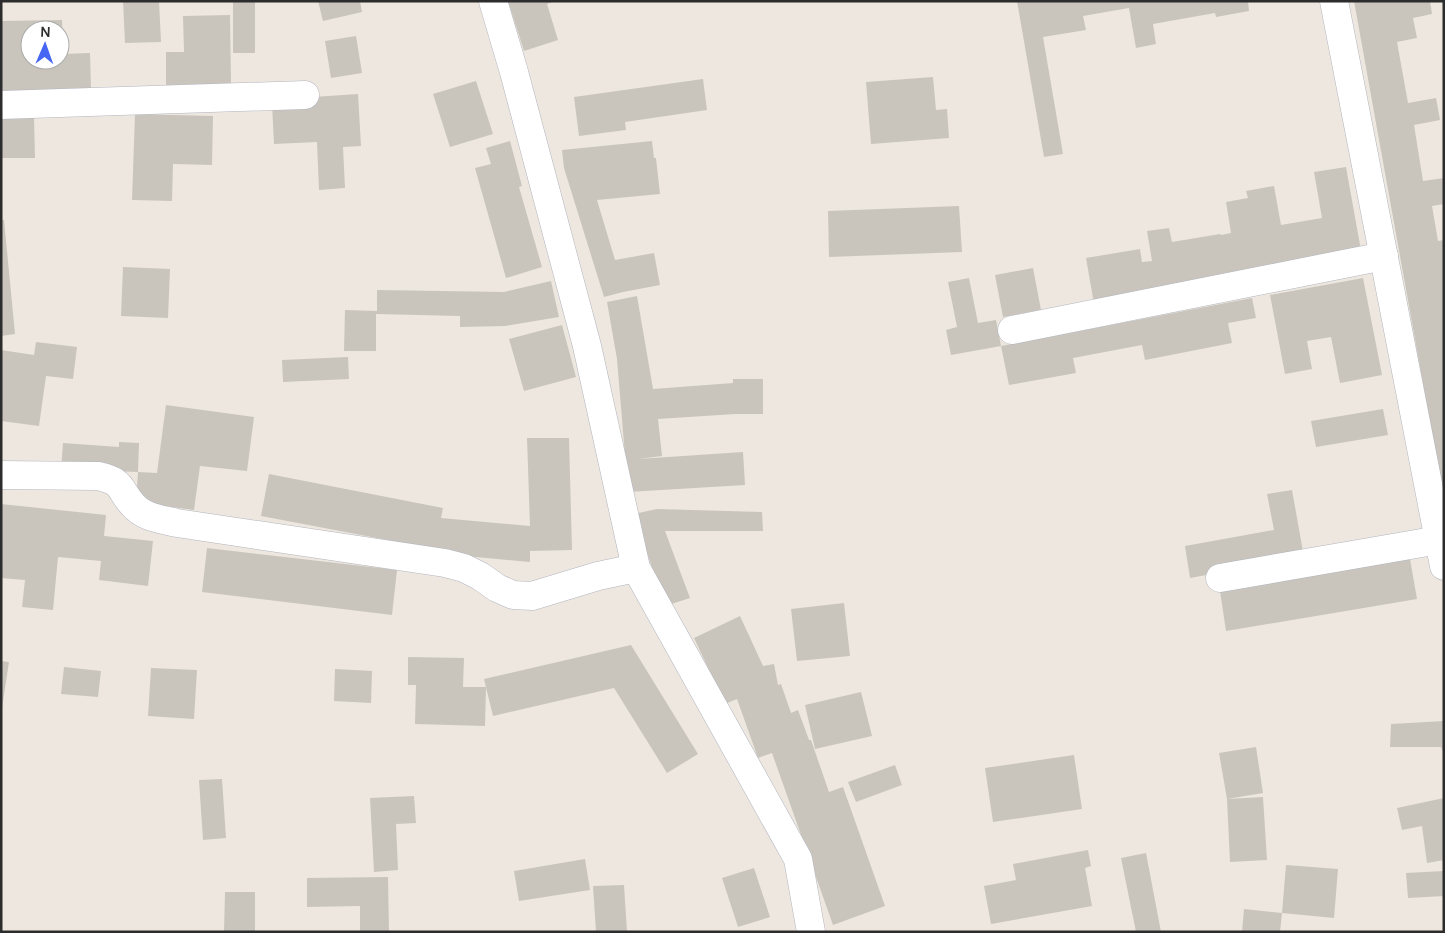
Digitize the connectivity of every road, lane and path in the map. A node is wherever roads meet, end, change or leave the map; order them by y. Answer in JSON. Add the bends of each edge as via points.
{"nodes":[{"id":1,"x":493,"y":1,"type":"edge"},
{"id":2,"x":1334,"y":1,"type":"edge"},
{"id":3,"x":305,"y":94,"type":"dead end"},
{"id":4,"x":1,"y":105,"type":"edge"},
{"id":5,"x":1384,"y":256,"type":"junction"},
{"id":6,"x":1012,"y":330,"type":"dead end"},
{"id":7,"x":1,"y":475,"type":"edge"},
{"id":8,"x":1441,"y":553,"type":"edge"},
{"id":9,"x":636,"y":568,"type":"junction"},
{"id":10,"x":1220,"y":578,"type":"dead end"},
{"id":11,"x":811,"y":932,"type":"edge"}],
"edges":[{"from":1,"to":9,"type":"street","via":[[587,346]]},
{"from":2,"to":5,"type":"street"},
{"from":3,"to":4,"type":"street"},
{"from":5,"to":6,"type":"street"},
{"from":5,"to":8,"type":"street"},
{"from":7,"to":9,"type":"street","via":[[112,479],[122,487],[133,506],[146,515],[177,523],[445,563],[464,568],[513,595],[532,596]]},
{"from":8,"to":10,"type":"street"},
{"from":9,"to":11,"type":"street","via":[[798,860]]}]}
